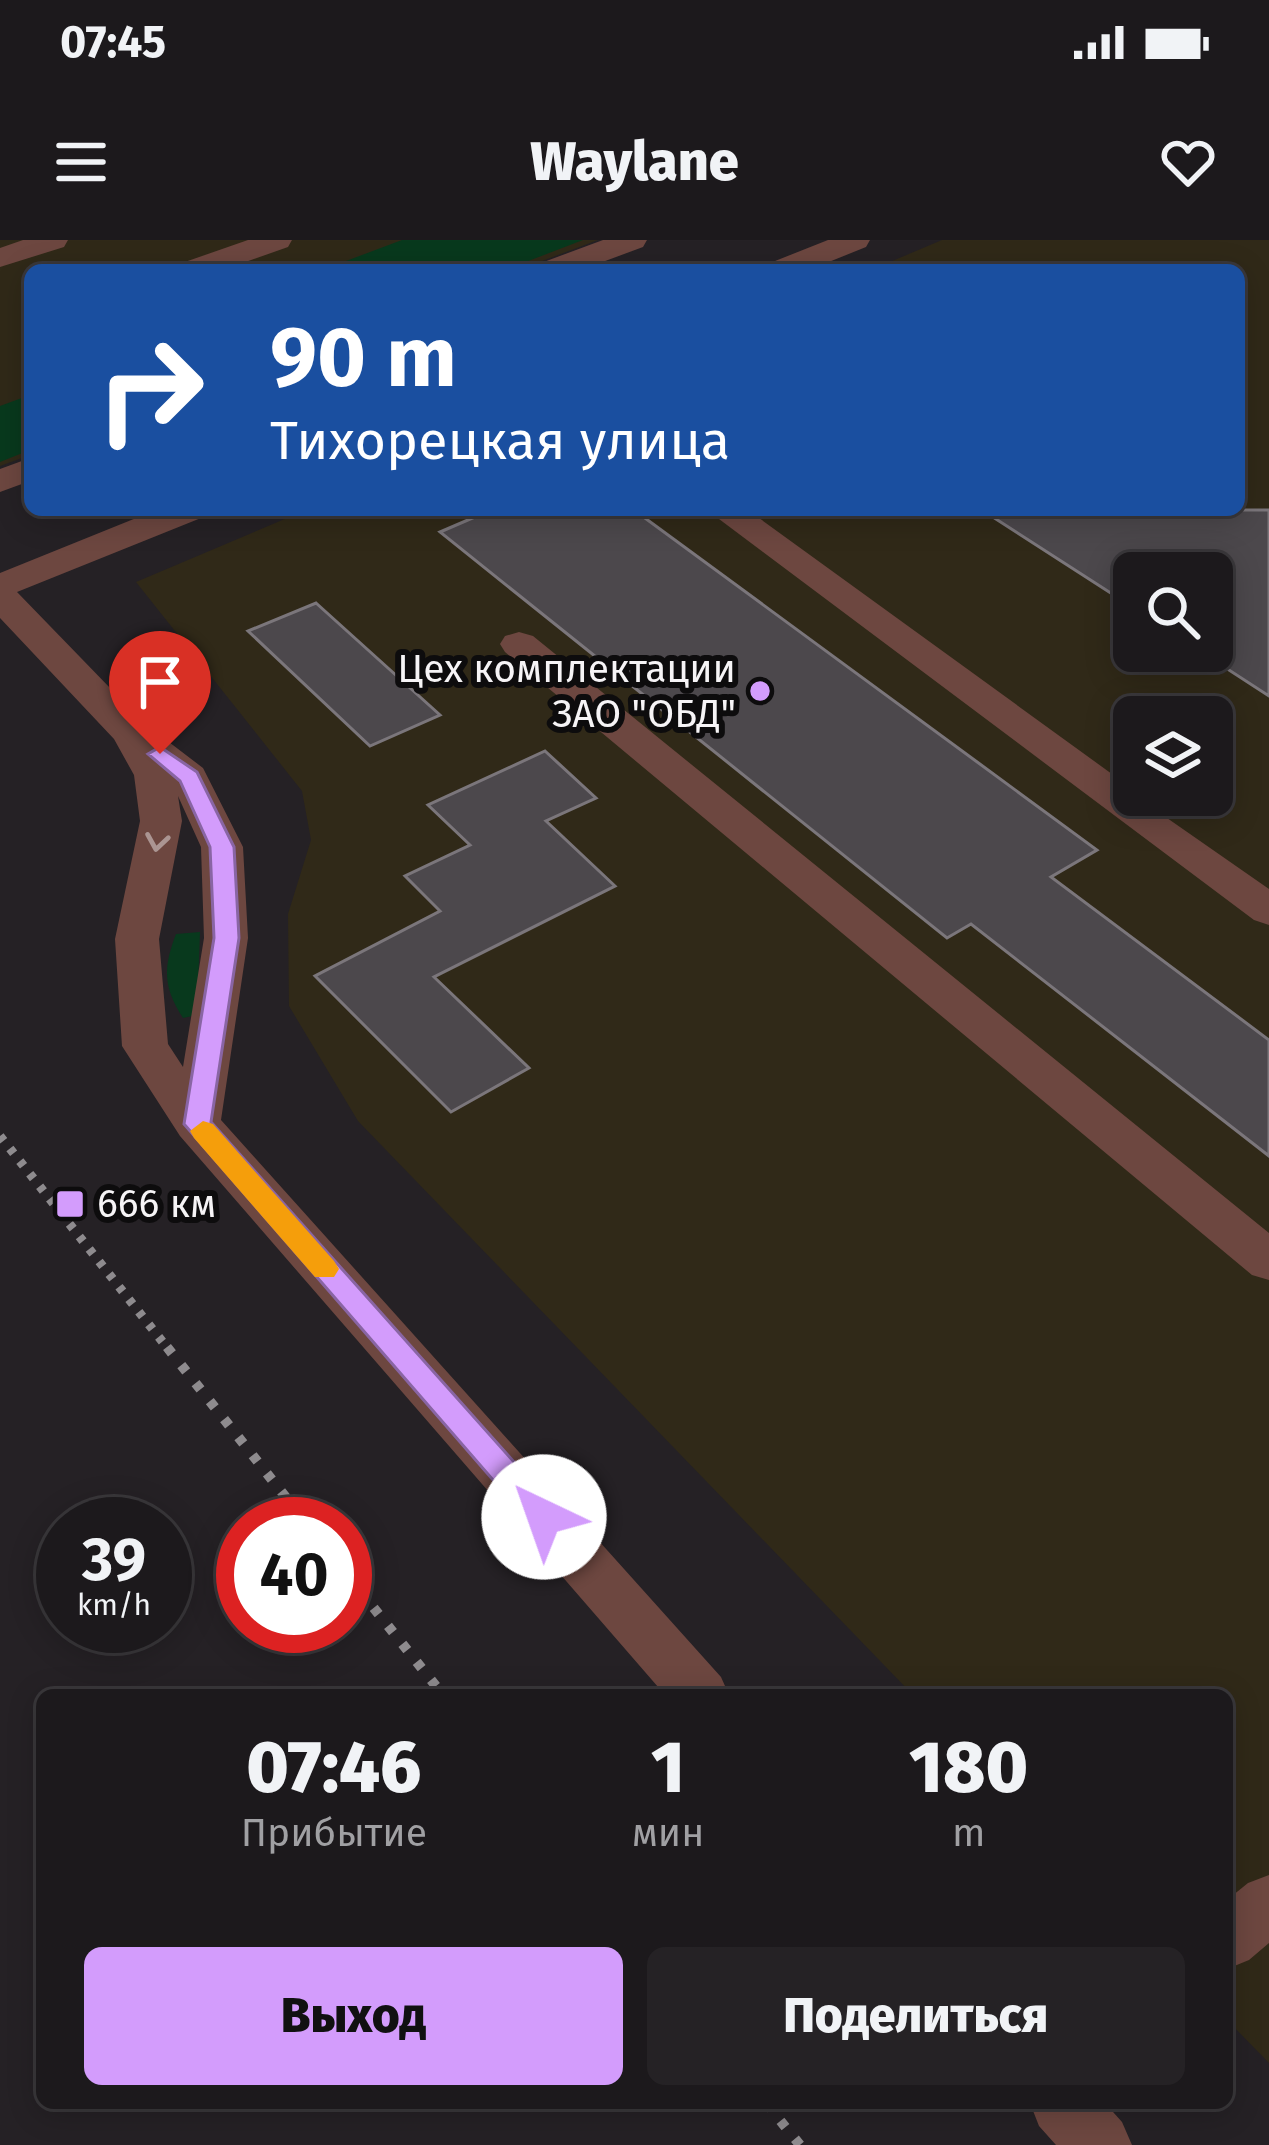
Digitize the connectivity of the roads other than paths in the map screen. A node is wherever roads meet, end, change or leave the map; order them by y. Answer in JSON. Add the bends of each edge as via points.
{"nodes":[{"id":1,"x":53,"y":240,"type":"edge"},
{"id":2,"x":277,"y":240,"type":"edge"},
{"id":3,"x":632,"y":240,"type":"edge"},
{"id":4,"x":855,"y":240,"type":"edge"},
{"id":5,"x":0,"y":258,"type":"edge"},
{"id":6,"x":210,"y":264,"type":"edge"},
{"id":7,"x":568,"y":264,"type":"edge"},
{"id":8,"x":796,"y":264,"type":"edge"},
{"id":9,"x":173,"y":516,"type":"edge"},
{"id":10,"x":733,"y":516,"type":"edge"},
{"id":11,"x":0,"y":586,"type":"edge"},
{"id":12,"x":0,"y":596,"type":"edge"},
{"id":13,"x":519,"y":644,"type":"dead end"},
{"id":14,"x":130,"y":732,"type":"junction"},
{"id":15,"x":1269,"y":910,"type":"edge"},
{"id":16,"x":197,"y":1124,"type":"junction"},
{"id":17,"x":1269,"y":1261,"type":"edge"},
{"id":18,"x":696,"y":1689,"type":"edge"},
{"id":19,"x":1269,"y":1904,"type":"edge"},
{"id":20,"x":1233,"y":1934,"type":"edge"},
{"id":21,"x":1067,"y":2109,"type":"edge"},
{"id":22,"x":1099,"y":2145,"type":"edge"}],
"edges":[{"from":1,"to":5,"type":"street"},
{"from":2,"to":6,"type":"street"},
{"from":3,"to":7,"type":"street"},
{"from":4,"to":8,"type":"street"},
{"from":9,"to":11,"type":"street"},
{"from":10,"to":15,"type":"street"},
{"from":12,"to":14,"type":"street"},
{"from":13,"to":17,"type":"street"},
{"from":14,"to":16,"type":"street","one_way":true,"via":[[154,775],[161,821],[137,939],[145,1046]]},
{"from":14,"to":16,"type":"street","via":[[189,777],[222,847],[226,938]]},
{"from":16,"to":18,"type":"street"},
{"from":19,"to":20,"type":"street"},
{"from":21,"to":22,"type":"street"}]}
